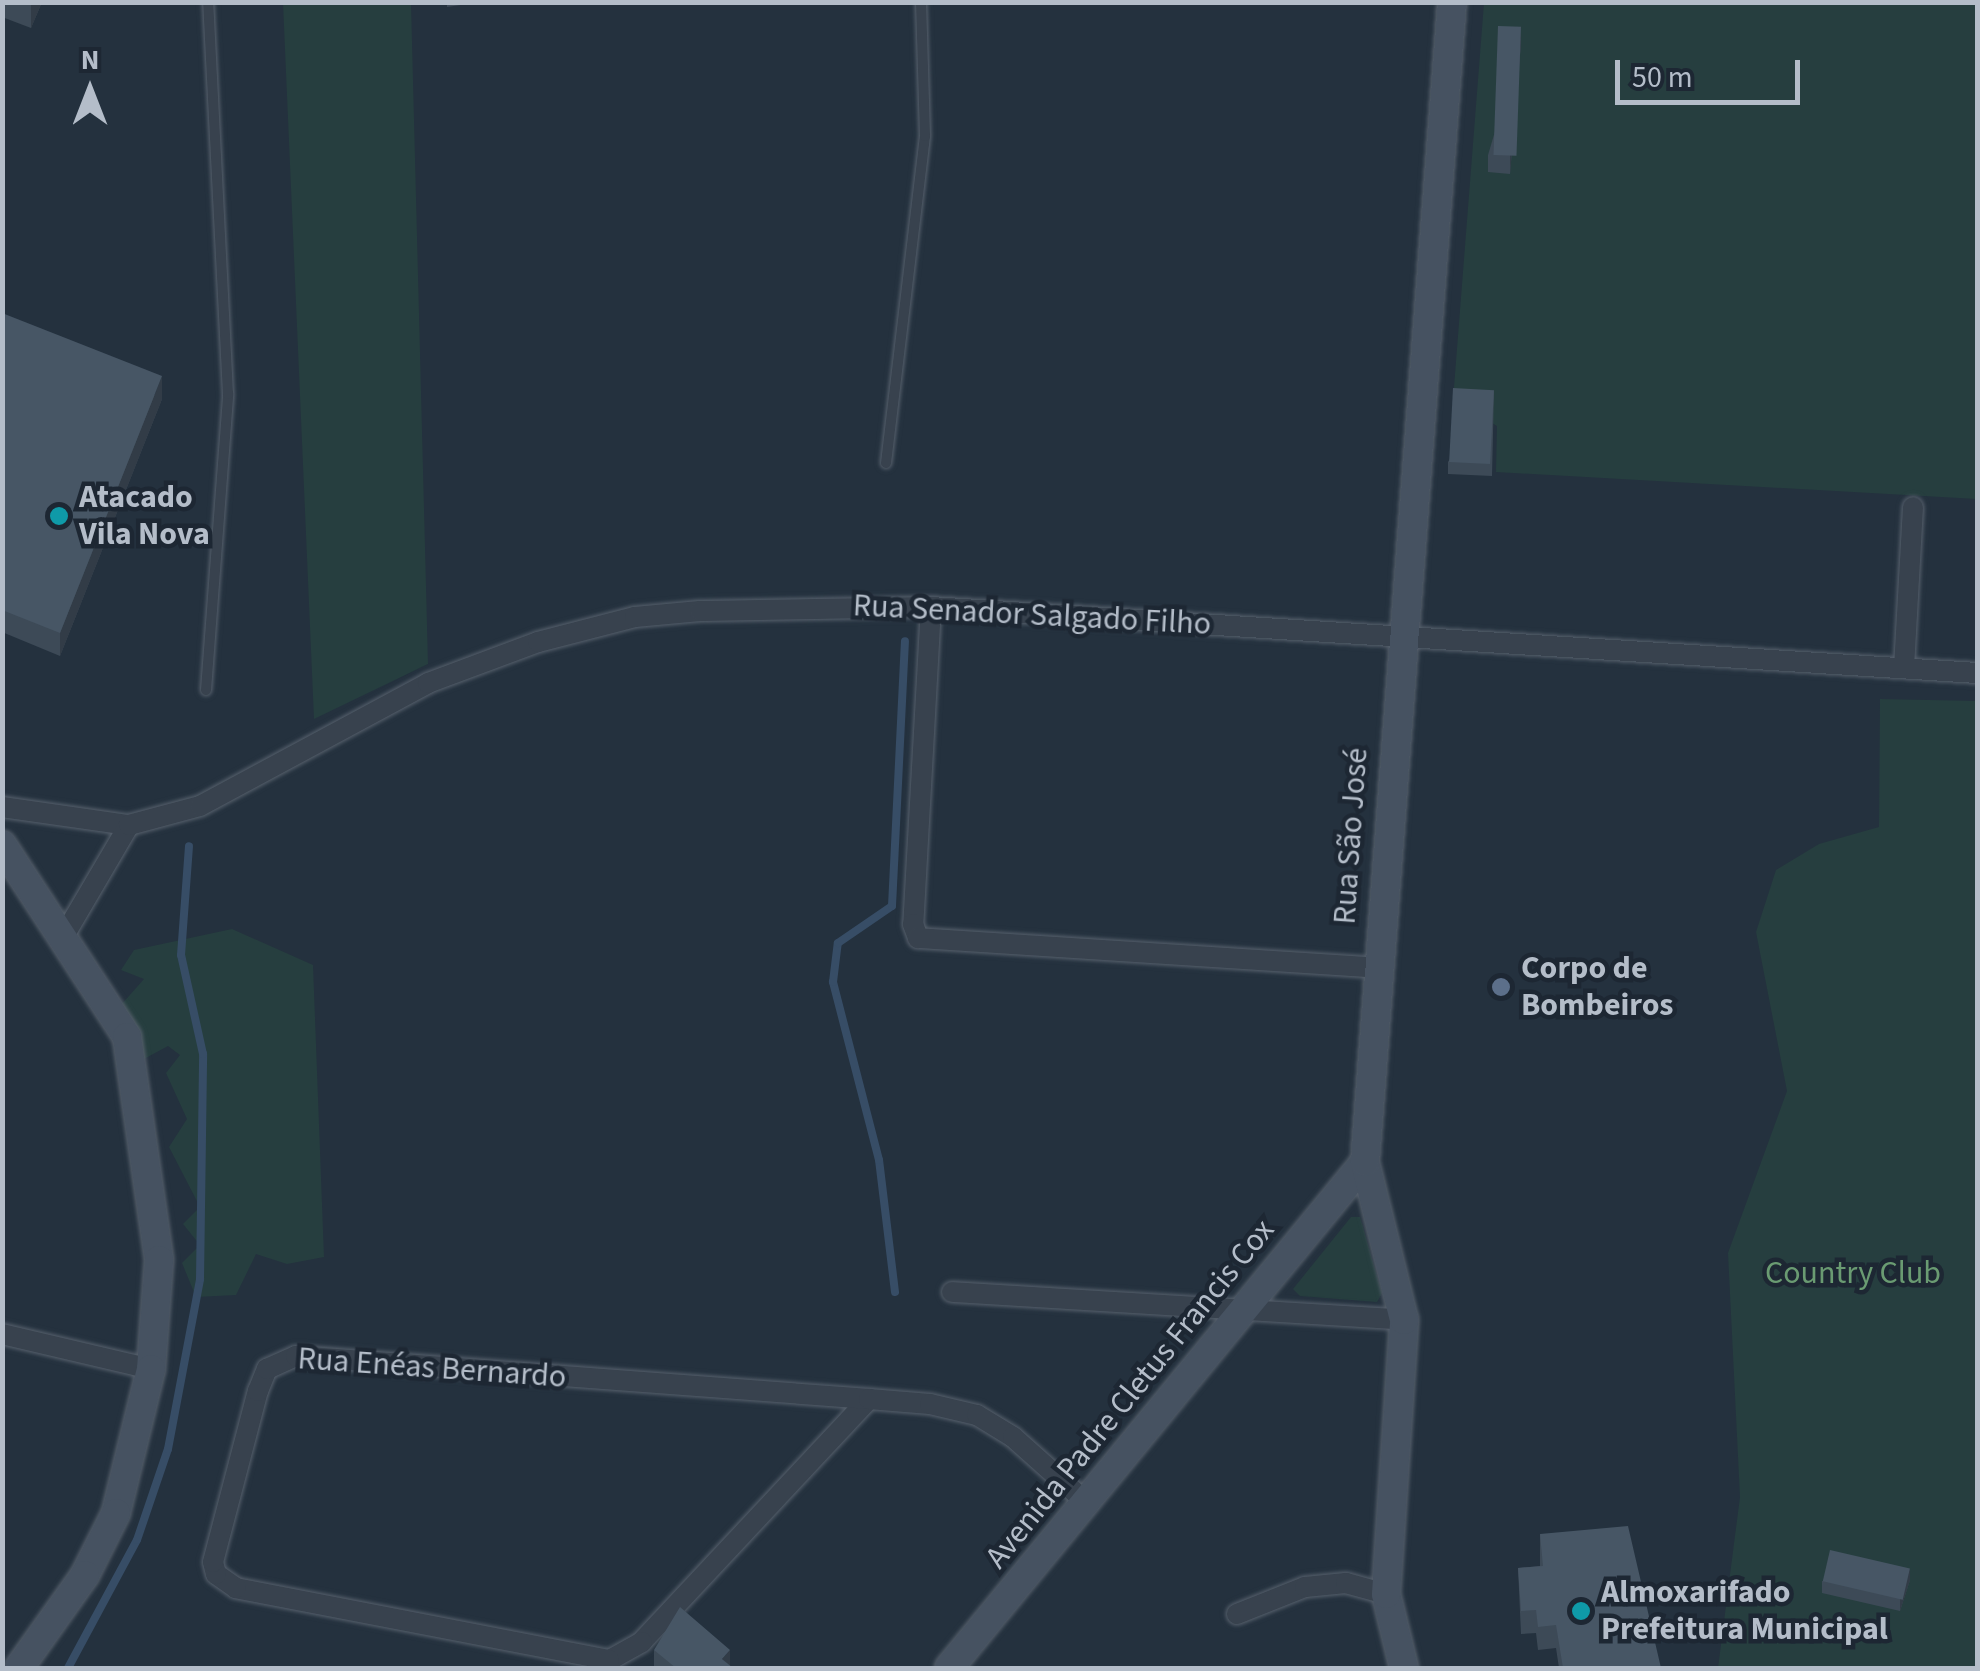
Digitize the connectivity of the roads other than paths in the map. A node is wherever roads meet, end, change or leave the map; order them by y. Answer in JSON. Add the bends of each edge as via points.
{"nodes":[{"id":1,"x":208,"y":2,"type":"edge"},
{"id":2,"x":921,"y":2,"type":"edge"},
{"id":3,"x":1452,"y":2,"type":"edge"},
{"id":4,"x":886,"y":463,"type":"dead end"},
{"id":5,"x":1914,"y":507,"type":"dead end"},
{"id":6,"x":931,"y":607,"type":"junction"},
{"id":7,"x":1402,"y":634,"type":"junction"},
{"id":8,"x":1904,"y":668,"type":"junction"},
{"id":9,"x":1978,"y":672,"type":"edge"},
{"id":10,"x":206,"y":690,"type":"dead end"},
{"id":11,"x":2,"y":808,"type":"edge"},
{"id":12,"x":129,"y":825,"type":"junction"},
{"id":13,"x":2,"y":845,"type":"edge"},
{"id":14,"x":65,"y":934,"type":"junction"},
{"id":15,"x":1376,"y":968,"type":"junction"},
{"id":16,"x":1365,"y":1162,"type":"junction"},
{"id":17,"x":952,"y":1292,"type":"dead end"},
{"id":18,"x":1240,"y":1312,"type":"junction"},
{"id":19,"x":1404,"y":1320,"type":"junction"},
{"id":20,"x":2,"y":1334,"type":"edge"},
{"id":21,"x":151,"y":1369,"type":"junction"},
{"id":22,"x":868,"y":1399,"type":"junction"},
{"id":23,"x":1088,"y":1504,"type":"junction"},
{"id":24,"x":1386,"y":1594,"type":"junction"},
{"id":25,"x":1237,"y":1614,"type":"dead end"},
{"id":26,"x":19,"y":1668,"type":"edge"},
{"id":27,"x":949,"y":1668,"type":"edge"},
{"id":28,"x":1404,"y":1668,"type":"edge"}],
"edges":[{"from":1,"to":10,"type":"lane","via":[[228,394]]},
{"from":2,"to":4,"type":"lane","via":[[925,136]]},
{"from":3,"to":7,"type":"street","name":"Rua São José"},
{"from":5,"to":8,"type":"street"},
{"from":6,"to":7,"type":"street","name":"Rua Senador Salgado Filho"},
{"from":6,"to":12,"type":"street","name":"Rua Senador Salgado Filho","via":[[787,605],[652,615],[538,642],[428,683],[200,806]]},
{"from":6,"to":15,"type":"street","via":[[913,924],[918,938]]},
{"from":7,"to":8,"type":"street","name":"Rua Senador Salgado Filho"},
{"from":7,"to":15,"type":"street","name":"Rua São José"},
{"from":8,"to":9,"type":"street","name":"Rua Senador Salgado Filho"},
{"from":11,"to":12,"type":"street"},
{"from":12,"to":14,"type":"street"},
{"from":13,"to":14,"type":"street"},
{"from":14,"to":21,"type":"street","via":[[127,1037],[159,1260]]},
{"from":15,"to":16,"type":"street","name":"Rua São José"},
{"from":16,"to":18,"type":"street","name":"Avenida Padre Cletus Francis Cox"},
{"from":16,"to":19,"type":"street","name":"Rua São José"},
{"from":17,"to":18,"type":"street"},
{"from":18,"to":19,"type":"street"},
{"from":18,"to":23,"type":"street","name":"Avenida Padre Cletus Francis Cox"},
{"from":19,"to":24,"type":"street","name":"Rua São José"},
{"from":20,"to":21,"type":"street"},
{"from":21,"to":26,"type":"street","via":[[116,1513],[84,1575]]},
{"from":22,"to":22,"type":"street","name":"Rua Enéas Bernardo","via":[[280,1359],[267,1369],[258,1391],[213,1562],[216,1574],[236,1588],[609,1660],[642,1642]]},
{"from":22,"to":23,"type":"street","name":"Rua Enéas Bernardo","via":[[976,1415],[1013,1437]]},
{"from":23,"to":27,"type":"street","name":"Avenida Padre Cletus Francis Cox"},
{"from":24,"to":25,"type":"street","via":[[1346,1583],[1306,1587]]},
{"from":24,"to":28,"type":"street","name":"Rua São José"}]}
